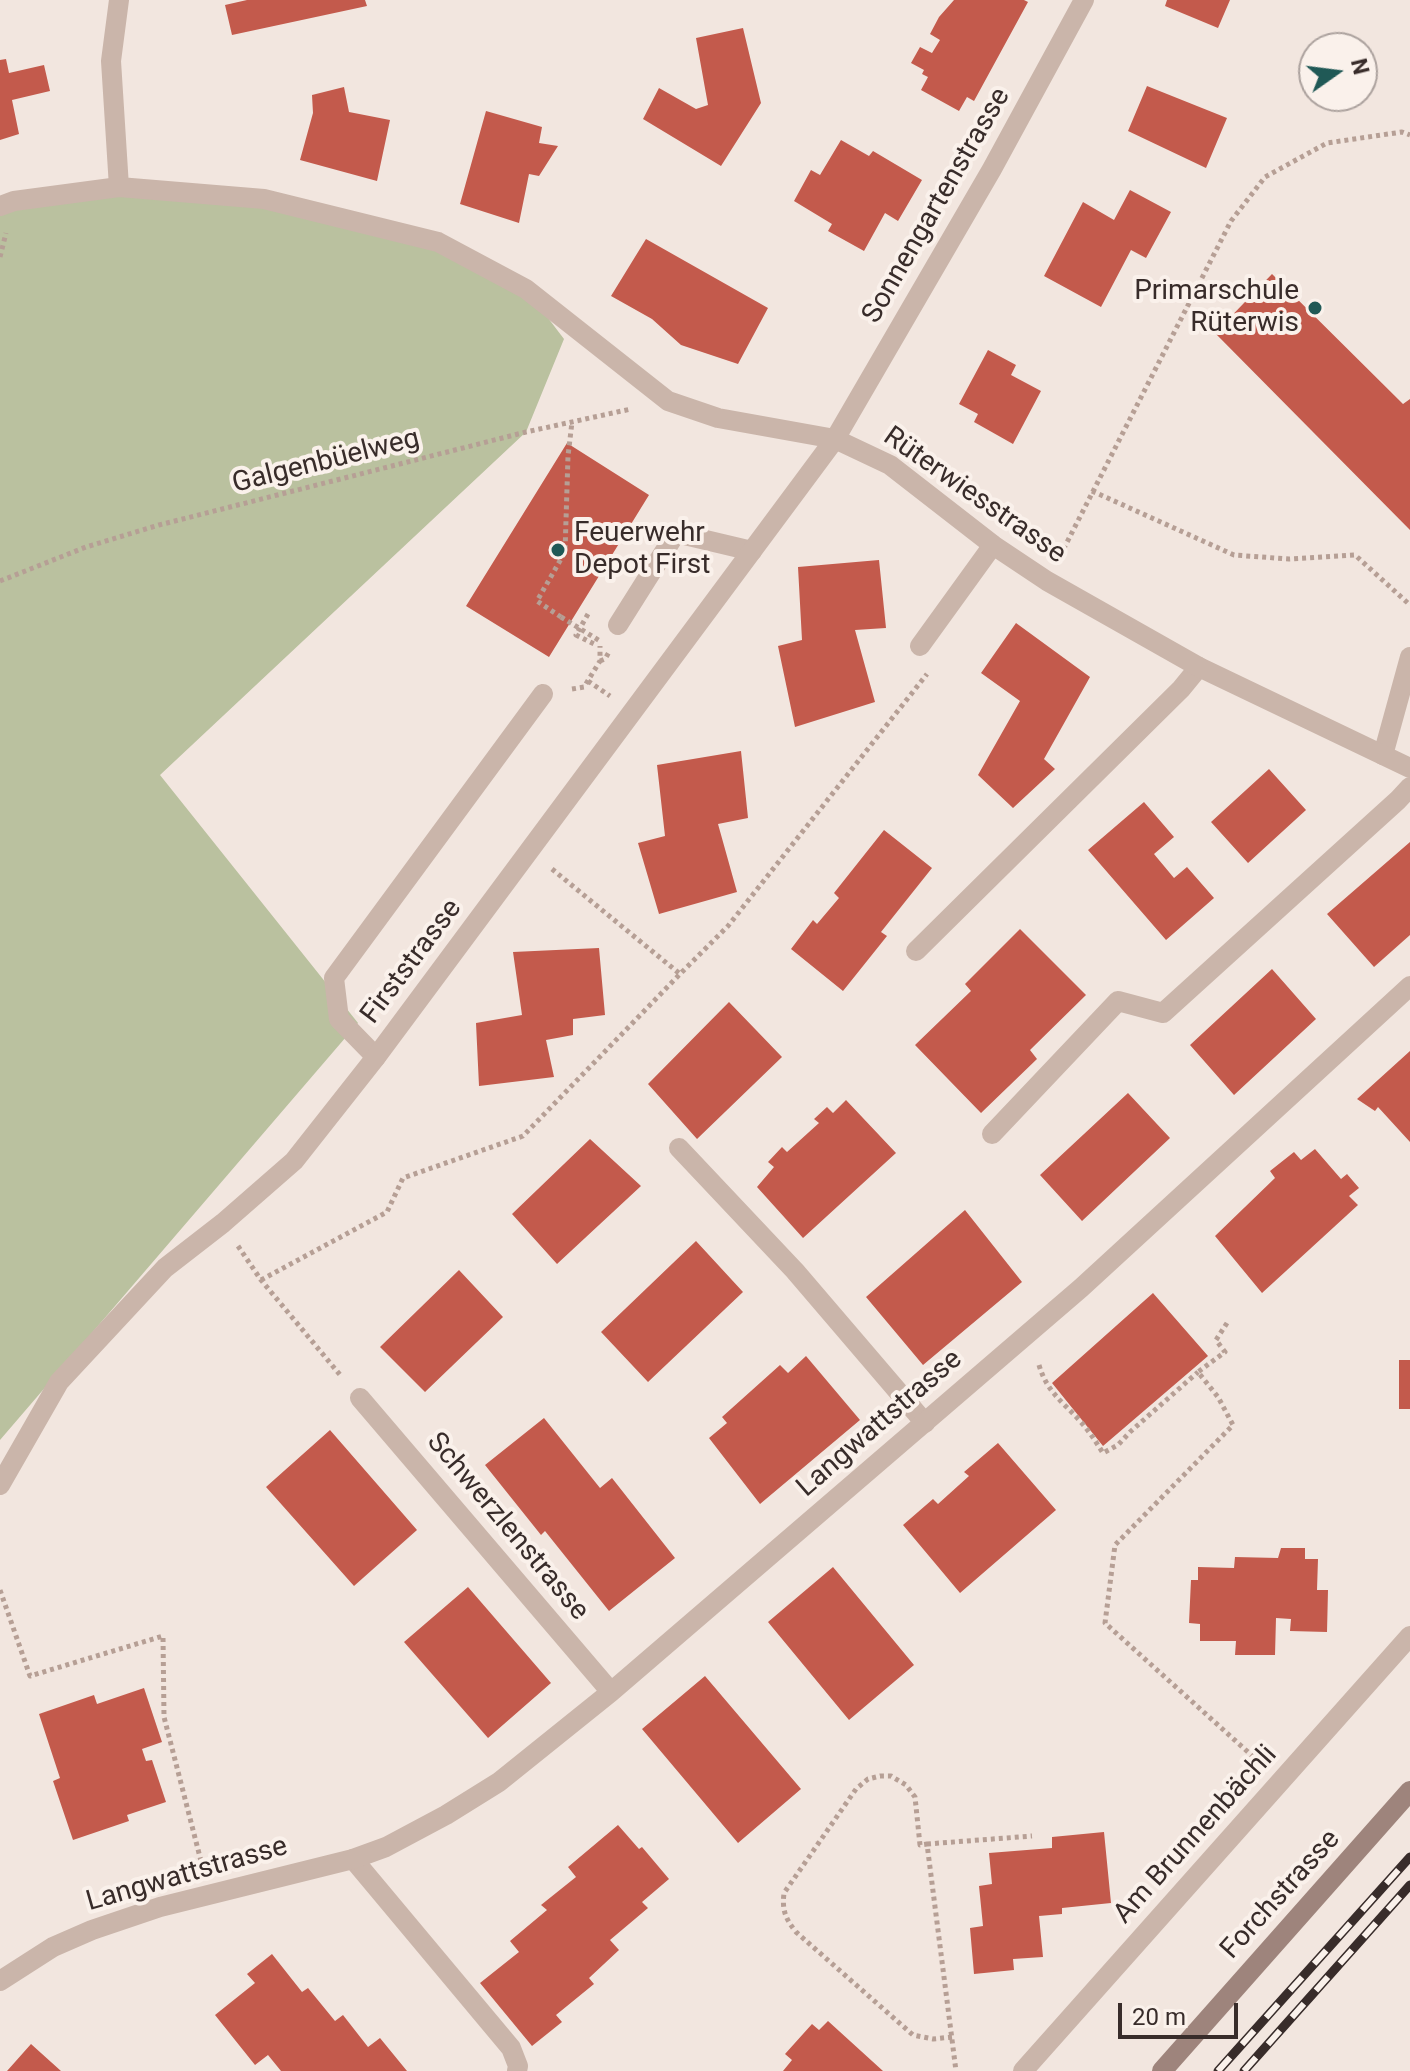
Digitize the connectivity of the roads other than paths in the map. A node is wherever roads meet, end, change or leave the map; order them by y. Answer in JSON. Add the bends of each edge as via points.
{"nodes":[{"id":1,"x":119,"y":0,"type":"edge"},
{"id":2,"x":1084,"y":0,"type":"edge"},
{"id":3,"x":119,"y":187,"type":"junction"},
{"id":4,"x":0,"y":206,"type":"edge"},
{"id":5,"x":835,"y":439,"type":"junction"},
{"id":6,"x":993,"y":545,"type":"junction"},
{"id":7,"x":752,"y":551,"type":"junction"},
{"id":8,"x":618,"y":625,"type":"dead end"},
{"id":9,"x":920,"y":646,"type":"road end"},
{"id":10,"x":1410,"y":657,"type":"edge"},
{"id":11,"x":1199,"y":667,"type":"junction"},
{"id":12,"x":543,"y":694,"type":"road end"},
{"id":13,"x":1383,"y":755,"type":"junction"},
{"id":14,"x":1410,"y":768,"type":"edge"},
{"id":15,"x":1410,"y":787,"type":"edge"},
{"id":16,"x":916,"y":951,"type":"dead end"},
{"id":17,"x":1410,"y":986,"type":"edge"},
{"id":18,"x":376,"y":1057,"type":"junction"},
{"id":19,"x":992,"y":1134,"type":"dead end"},
{"id":20,"x":679,"y":1148,"type":"dead end"},
{"id":21,"x":360,"y":1398,"type":"road end"},
{"id":22,"x":925,"y":1423,"type":"junction"},
{"id":23,"x":0,"y":1485,"type":"edge"},
{"id":24,"x":1410,"y":1636,"type":"edge"},
{"id":25,"x":611,"y":1692,"type":"junction"},
{"id":26,"x":1410,"y":1791,"type":"edge"},
{"id":27,"x":353,"y":1859,"type":"junction"},
{"id":28,"x":0,"y":1981,"type":"edge"},
{"id":29,"x":517,"y":2071,"type":"edge"},
{"id":30,"x":1023,"y":2071,"type":"edge"},
{"id":31,"x":1162,"y":2071,"type":"edge"}],
"edges":[{"from":1,"to":3,"type":"street","via":[[111,61]]},
{"from":2,"to":5,"type":"street","name":"Sonnengartenstrasse"},
{"from":3,"to":4,"type":"street","name":"Rüterwiesstrasse"},
{"from":3,"to":5,"type":"street","name":"Rüterwiesstrasse","via":[[264,199],[438,242],[526,289],[668,401],[718,418]]},
{"from":5,"to":6,"type":"street","name":"Rüterwiesstrasse","via":[[890,465]]},
{"from":5,"to":7,"type":"street","name":"Firststrasse"},
{"from":6,"to":9,"type":"street"},
{"from":6,"to":11,"type":"street","name":"Rüterwiesstrasse"},
{"from":7,"to":8,"type":"street","via":[[676,533]]},
{"from":7,"to":18,"type":"street","name":"Firststrasse"},
{"from":10,"to":13,"type":"street"},
{"from":11,"to":13,"type":"street","name":"Rüterwiesstrasse"},
{"from":11,"to":16,"type":"street"},
{"from":12,"to":18,"type":"street","via":[[334,978],[339,1019]]},
{"from":13,"to":14,"type":"street","name":"Rüterwiesstrasse"},
{"from":15,"to":19,"type":"street","via":[[1163,1013],[1118,1001]]},
{"from":17,"to":22,"type":"street","name":"Langwattstrasse","via":[[1081,1288]]},
{"from":18,"to":23,"type":"street","name":"Firststrasse","via":[[294,1161],[165,1268],[59,1382]]},
{"from":20,"to":22,"type":"street","via":[[795,1271]]},
{"from":21,"to":25,"type":"street","name":"Schwerzlenstrasse"},
{"from":22,"to":25,"type":"street","name":"Langwattstrasse"},
{"from":24,"to":30,"type":"street","name":"Am Brunnenbächli"},
{"from":25,"to":27,"type":"street","name":"Langwattstrasse","via":[[499,1782],[386,1847]]},
{"from":26,"to":31,"type":"main road","name":"Forchstrasse"},
{"from":27,"to":28,"type":"street","name":"Langwattstrasse","via":[[160,1907],[92,1930],[53,1947]]},
{"from":27,"to":29,"type":"street","via":[[511,2048]]}]}
